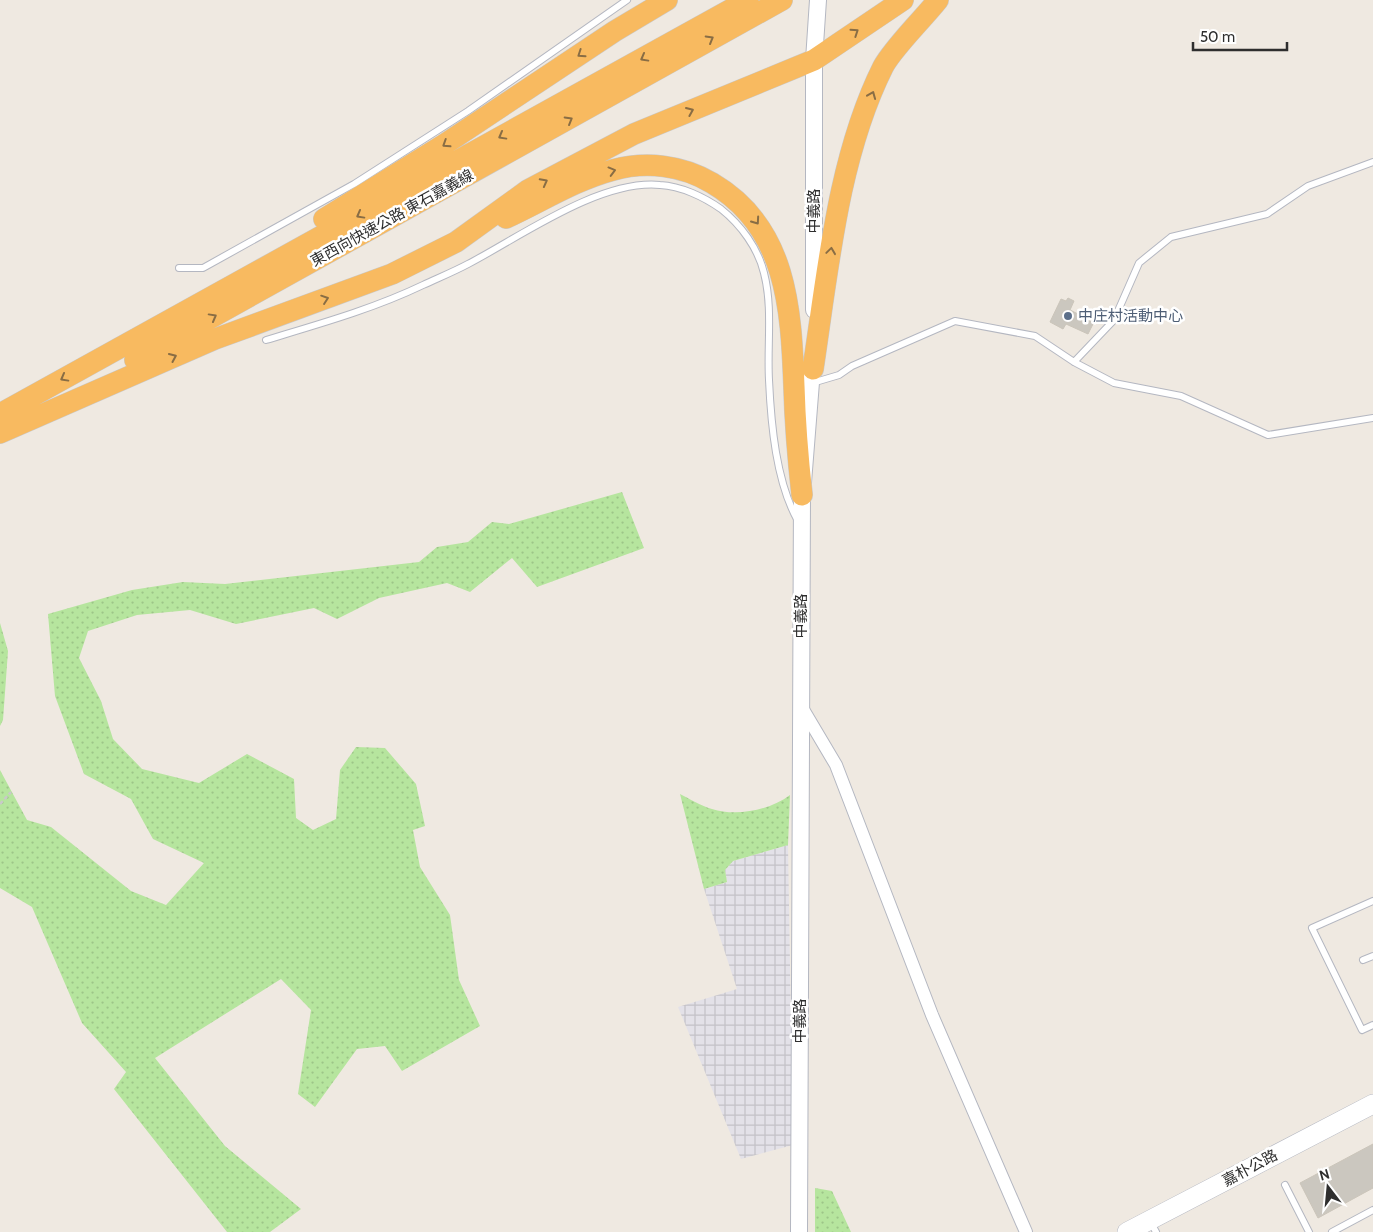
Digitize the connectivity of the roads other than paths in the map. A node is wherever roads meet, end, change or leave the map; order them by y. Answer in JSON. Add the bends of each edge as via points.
{"nodes":[{"id":1,"x":627,"y":0,"type":"edge"},
{"id":2,"x":654,"y":0,"type":"edge"},
{"id":3,"x":667,"y":0,"type":"edge"},
{"id":4,"x":748,"y":0,"type":"edge"},
{"id":5,"x":782,"y":0,"type":"edge"},
{"id":6,"x":818,"y":0,"type":"edge"},
{"id":7,"x":902,"y":0,"type":"edge"},
{"id":8,"x":938,"y":0,"type":"edge"},
{"id":9,"x":615,"y":31,"type":"junction"},
{"id":10,"x":814,"y":60,"type":"junction"},
{"id":11,"x":1373,"y":162,"type":"edge"},
{"id":12,"x":456,"y":242,"type":"junction"},
{"id":13,"x":179,"y":268,"type":"dead end"},
{"id":14,"x":266,"y":340,"type":"dead end"},
{"id":15,"x":1074,"y":362,"type":"junction"},
{"id":16,"x":87,"y":366,"type":"junction"},
{"id":17,"x":807,"y":378,"type":"junction"},
{"id":18,"x":0,"y":414,"type":"edge"},
{"id":19,"x":1373,"y":418,"type":"edge"},
{"id":20,"x":0,"y":432,"type":"edge"},
{"id":21,"x":802,"y":496,"type":"joint"},
{"id":22,"x":803,"y":531,"type":"junction"},
{"id":23,"x":800,"y":705,"type":"junction"},
{"id":24,"x":1373,"y":901,"type":"edge"},
{"id":25,"x":1373,"y":956,"type":"edge"},
{"id":26,"x":1363,"y":960,"type":"dead end"},
{"id":27,"x":1373,"y":1025,"type":"edge"},
{"id":28,"x":1373,"y":1104,"type":"edge"},
{"id":29,"x":1285,"y":1185,"type":"dead end"},
{"id":30,"x":1373,"y":1210,"type":"edge"},
{"id":31,"x":1153,"y":1226,"type":"edge"},
{"id":32,"x":799,"y":1232,"type":"edge"},
{"id":33,"x":1026,"y":1232,"type":"edge"},
{"id":34,"x":1127,"y":1232,"type":"edge"},
{"id":35,"x":1309,"y":1232,"type":"edge"},
{"id":36,"x":1332,"y":1232,"type":"edge"}],
"edges":[{"from":1,"to":13,"type":"lane","via":[[468,111],[354,184],[202,268]]},
{"from":2,"to":9,"type":"highway"},
{"from":3,"to":9,"type":"highway"},
{"from":4,"to":16,"type":"highway","name":"東西向快速公路 東石嘉義線","one_way":true},
{"from":20,"to":5,"type":"highway","name":"東西向快速公路 東石嘉義線","one_way":true,"via":[[385,223]]},
{"from":6,"to":10,"type":"street","name":"中義路"},
{"from":10,"to":7,"type":"highway","one_way":true},
{"from":17,"to":8,"type":"highway","one_way":true,"via":[[853,144],[884,66]]},
{"from":9,"to":16,"type":"highway","one_way":true,"via":[[445,144]]},
{"from":12,"to":10,"type":"highway","one_way":true,"via":[[528,190],[634,134]]},
{"from":10,"to":17,"type":"street","name":"中義路"},
{"from":11,"to":15,"type":"lane","via":[[1308,186],[1266,214],[1171,237],[1139,263],[1114,320]]},
{"from":12,"to":17,"type":"highway","one_way":true,"via":[[586,179],[614,170],[646,165],[674,167],[698,174],[751,214],[770,246],[784,280]]},
{"from":20,"to":12,"type":"highway","one_way":true,"via":[[215,339],[392,274]]},
{"from":14,"to":22,"type":"lane","via":[[396,298],[604,193],[660,184],[691,192],[711,202],[744,230],[764,271],[770,317],[769,380],[776,456],[793,512]]},
{"from":15,"to":17,"type":"lane","via":[[1035,336],[955,321],[838,375]]},
{"from":15,"to":19,"type":"lane","via":[[1114,383],[1181,396],[1268,435]]},
{"from":16,"to":18,"type":"highway","name":"東西向快速公路 東石嘉義線","one_way":true},
{"from":17,"to":21,"type":"highway"},
{"from":21,"to":22,"type":"street","name":"中義路"},
{"from":22,"to":23,"type":"street","name":"中義路"},
{"from":23,"to":32,"type":"street","name":"中義路"},
{"from":23,"to":33,"type":"street","via":[[836,765],[932,1016]]},
{"from":24,"to":27,"type":"lane","via":[[1312,928],[1362,1030]]},
{"from":25,"to":26,"type":"lane"},
{"from":28,"to":31,"type":"main road","name":"嘉朴公路"},
{"from":29,"to":35,"type":"lane"},
{"from":30,"to":36,"type":"lane"},
{"from":31,"to":34,"type":"main road","name":"嘉朴公路"}]}
